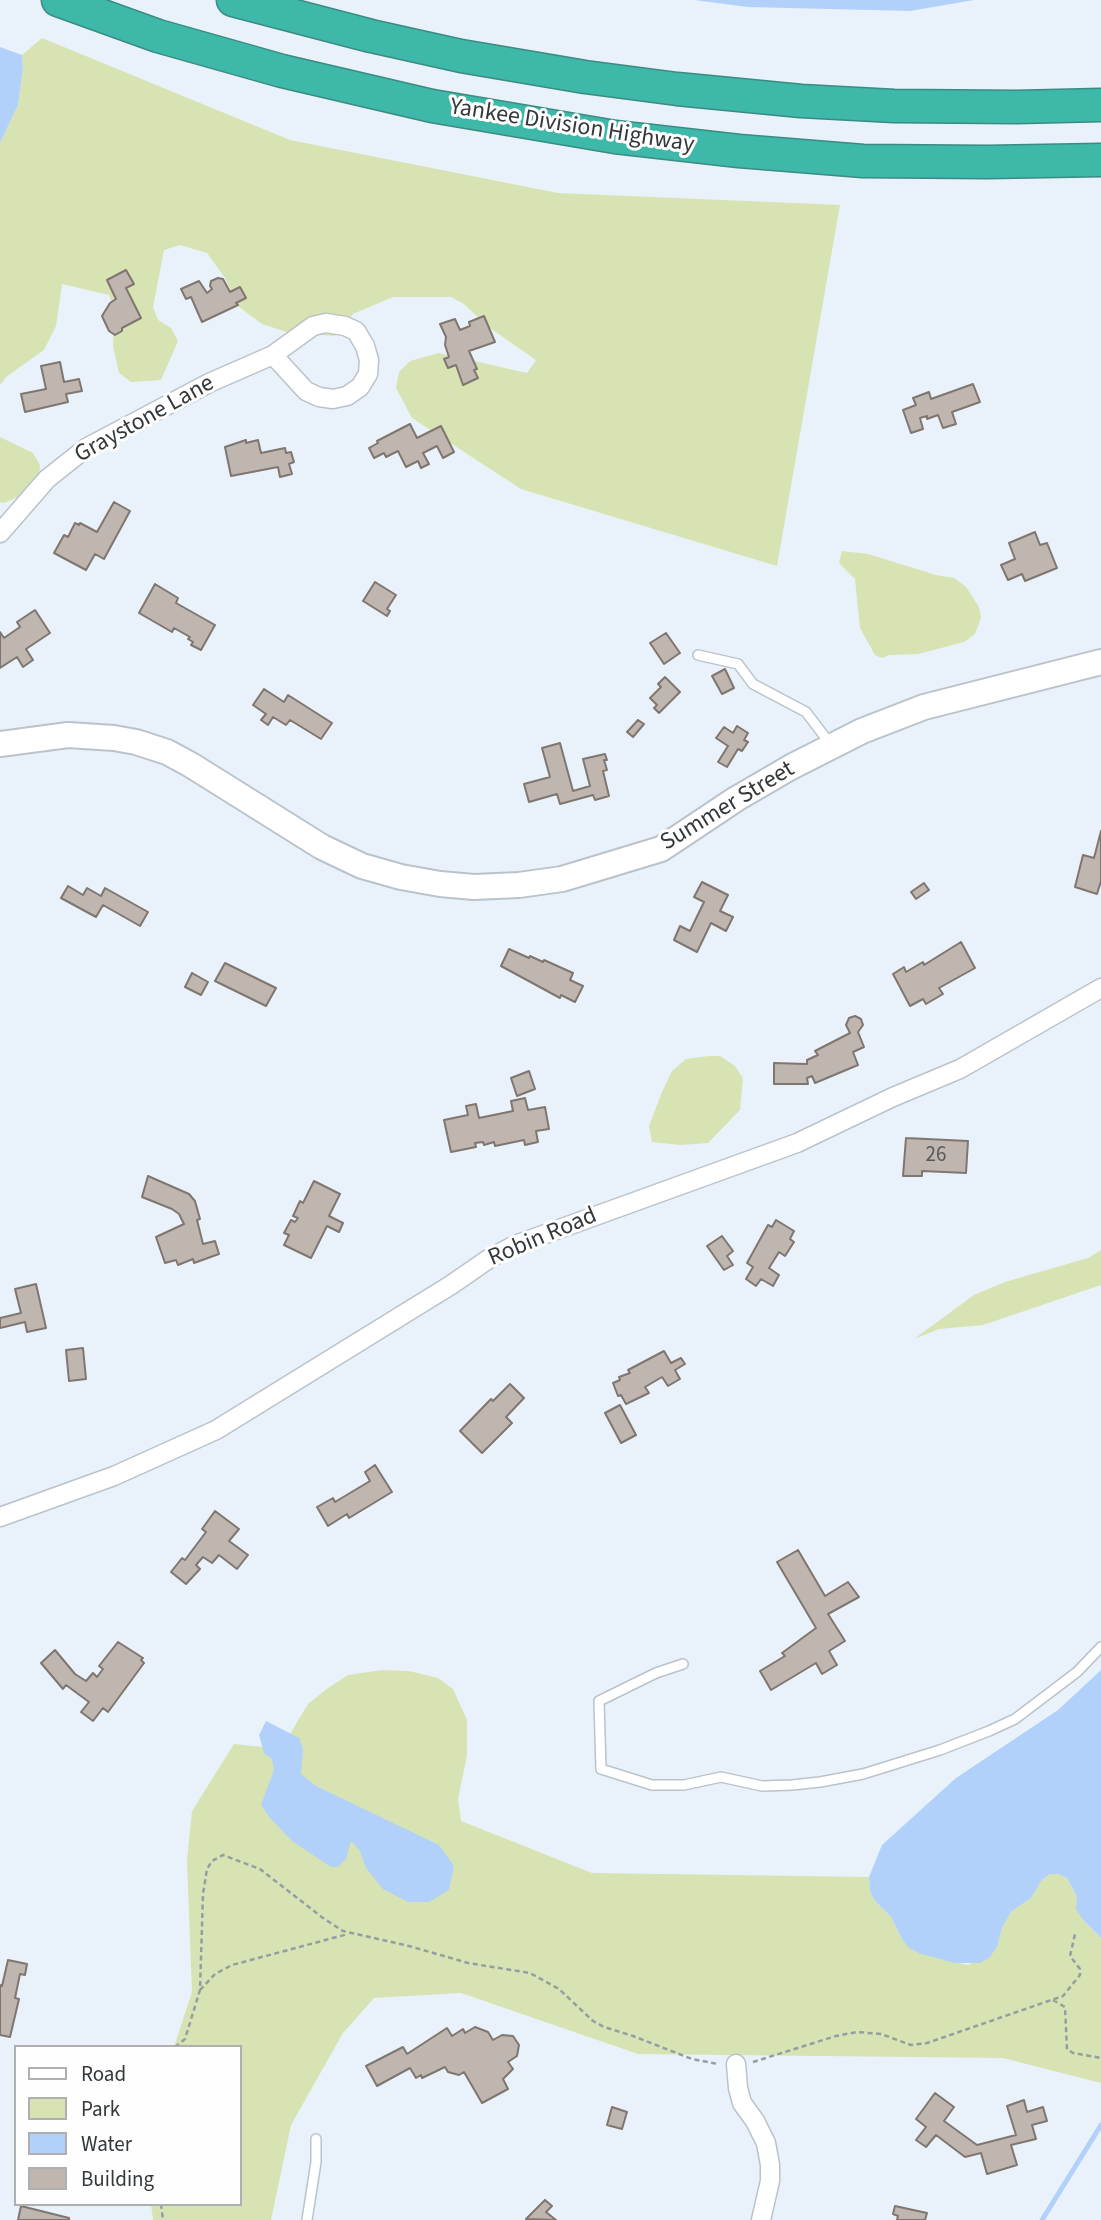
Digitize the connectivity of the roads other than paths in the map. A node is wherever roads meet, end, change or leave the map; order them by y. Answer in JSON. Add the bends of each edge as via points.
{"nodes":[{"id":1,"x":58,"y":0,"type":"edge"},
{"id":2,"x":233,"y":0,"type":"edge"},
{"id":3,"x":1101,"y":105,"type":"edge"},
{"id":4,"x":1101,"y":160,"type":"edge"},
{"id":5,"x":274,"y":355,"type":"junction"},
{"id":6,"x":0,"y":533,"type":"edge"},
{"id":7,"x":698,"y":655,"type":"dead end"},
{"id":8,"x":1101,"y":662,"type":"edge"},
{"id":9,"x":0,"y":744,"type":"edge"},
{"id":10,"x":832,"y":746,"type":"junction"},
{"id":11,"x":1101,"y":988,"type":"edge"},
{"id":12,"x":0,"y":1517,"type":"edge"},
{"id":13,"x":1101,"y":1647,"type":"edge"},
{"id":14,"x":683,"y":1664,"type":"dead end"},
{"id":15,"x":736,"y":2064,"type":"road end"},
{"id":16,"x":316,"y":2139,"type":"dead end"},
{"id":17,"x":307,"y":2220,"type":"edge"},
{"id":18,"x":761,"y":2220,"type":"edge"}],
"edges":[{"from":1,"to":4,"type":"highway","name":"Yankee Division Highway","via":[[169,39],[322,80],[483,116],[615,137],[863,161]]},
{"from":2,"to":3,"type":"highway","via":[[451,54],[666,88],[894,106]]},
{"from":5,"to":5,"type":"street","name":"Graystone Lane","via":[[306,391],[319,397],[347,396],[368,374],[366,346],[356,331],[345,326],[313,326]]},
{"from":5,"to":6,"type":"street","name":"Graystone Lane","via":[[209,383],[86,448],[47,479]]},
{"from":7,"to":10,"type":"lane","via":[[738,664],[753,684],[806,712]]},
{"from":8,"to":10,"type":"street","name":"Summer Street","via":[[924,707]]},
{"from":9,"to":10,"type":"street","name":"Summer Street","via":[[68,735],[114,738],[167,752],[322,847],[362,866],[401,877],[474,887],[562,879],[661,849],[736,799]]},
{"from":11,"to":12,"type":"street","name":"Robin Road","via":[[960,1069],[797,1143],[515,1245],[216,1430],[114,1476]]},
{"from":13,"to":14,"type":"lane","via":[[1077,1672],[1015,1718],[940,1751],[863,1773],[762,1786],[721,1777],[684,1785],[652,1785],[601,1769],[599,1701]]},
{"from":15,"to":18,"type":"street","via":[[741,2103],[766,2143],[770,2165]]},
{"from":16,"to":17,"type":"lane"}]}
